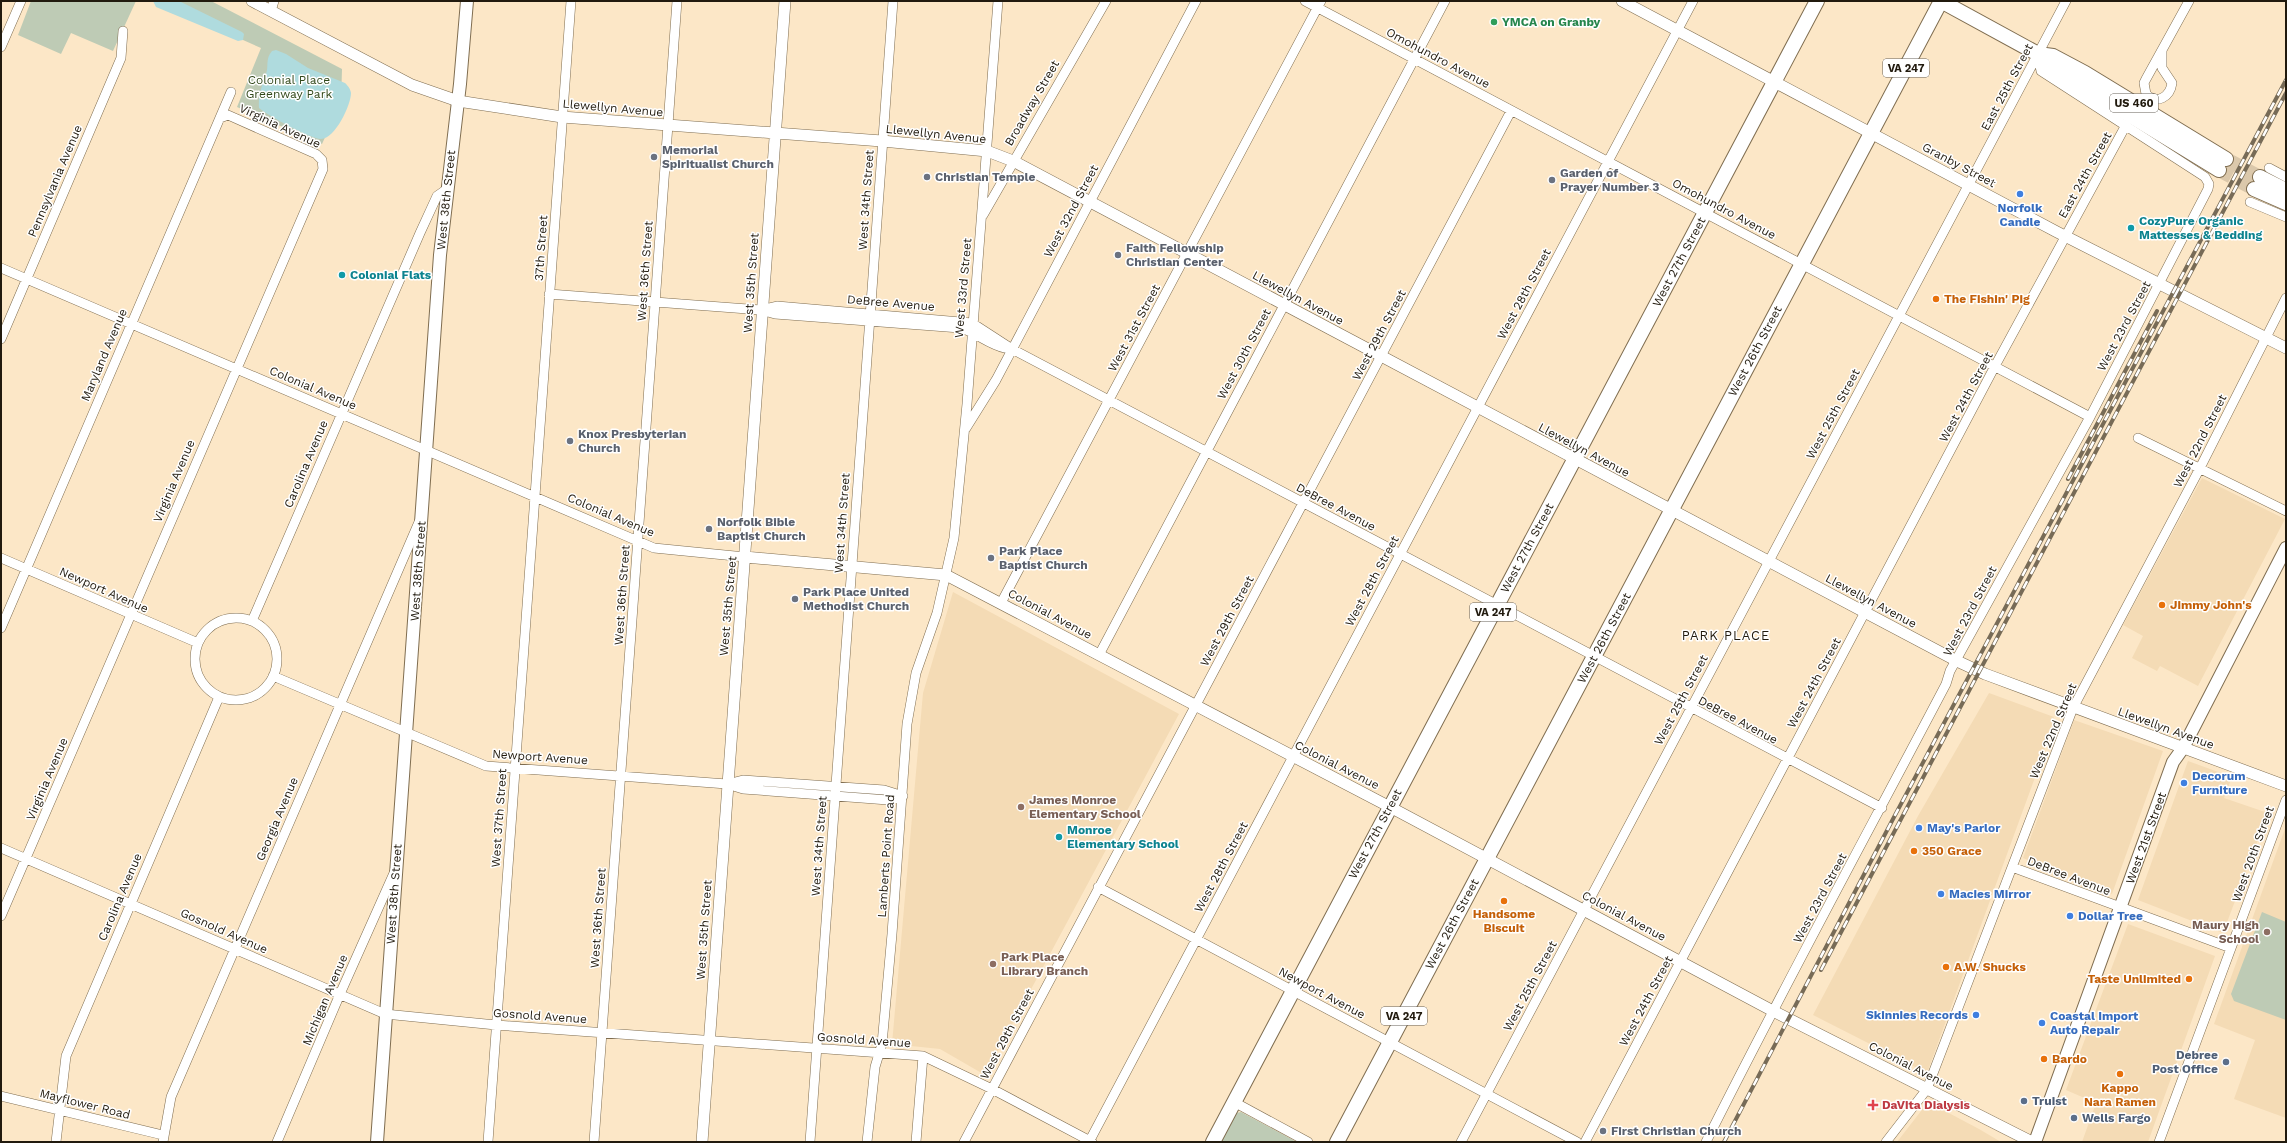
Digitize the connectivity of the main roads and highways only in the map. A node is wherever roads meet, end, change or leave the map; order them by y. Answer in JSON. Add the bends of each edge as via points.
{"nodes":[{"id":1,"x":467,"y":1,"type":"edge"},
{"id":2,"x":1817,"y":1,"type":"edge"},
{"id":3,"x":1941,"y":1,"type":"edge"},
{"id":4,"x":2223,"y":165,"type":"tunnel mouth"},
{"id":5,"x":2286,"y":190,"type":"edge"},
{"id":6,"x":2286,"y":203,"type":"edge"},
{"id":7,"x":2286,"y":548,"type":"edge"},
{"id":8,"x":377,"y":1142,"type":"edge"},
{"id":9,"x":1213,"y":1142,"type":"edge"},
{"id":10,"x":1337,"y":1142,"type":"edge"},
{"id":11,"x":2035,"y":1142,"type":"edge"}],
"edges":[{"from":1,"to":8,"type":"main road","name":"West 38th Street","via":[[447,189],[426,450]]},
{"from":2,"to":9,"type":"main road","name":"West 27th Street","number":"VA 247"},
{"from":3,"to":4,"type":"main road","number":"US 460","via":[[2038,54],[2049,66]]},
{"from":3,"to":10,"type":"main road","name":"West 26th Street","number":"VA 247"},
{"from":5,"to":6,"type":"main road","via":[[2258,184]]},
{"from":7,"to":11,"type":"main road","name":"West 21st Street","via":[[2183,748],[2173,762]]}]}
